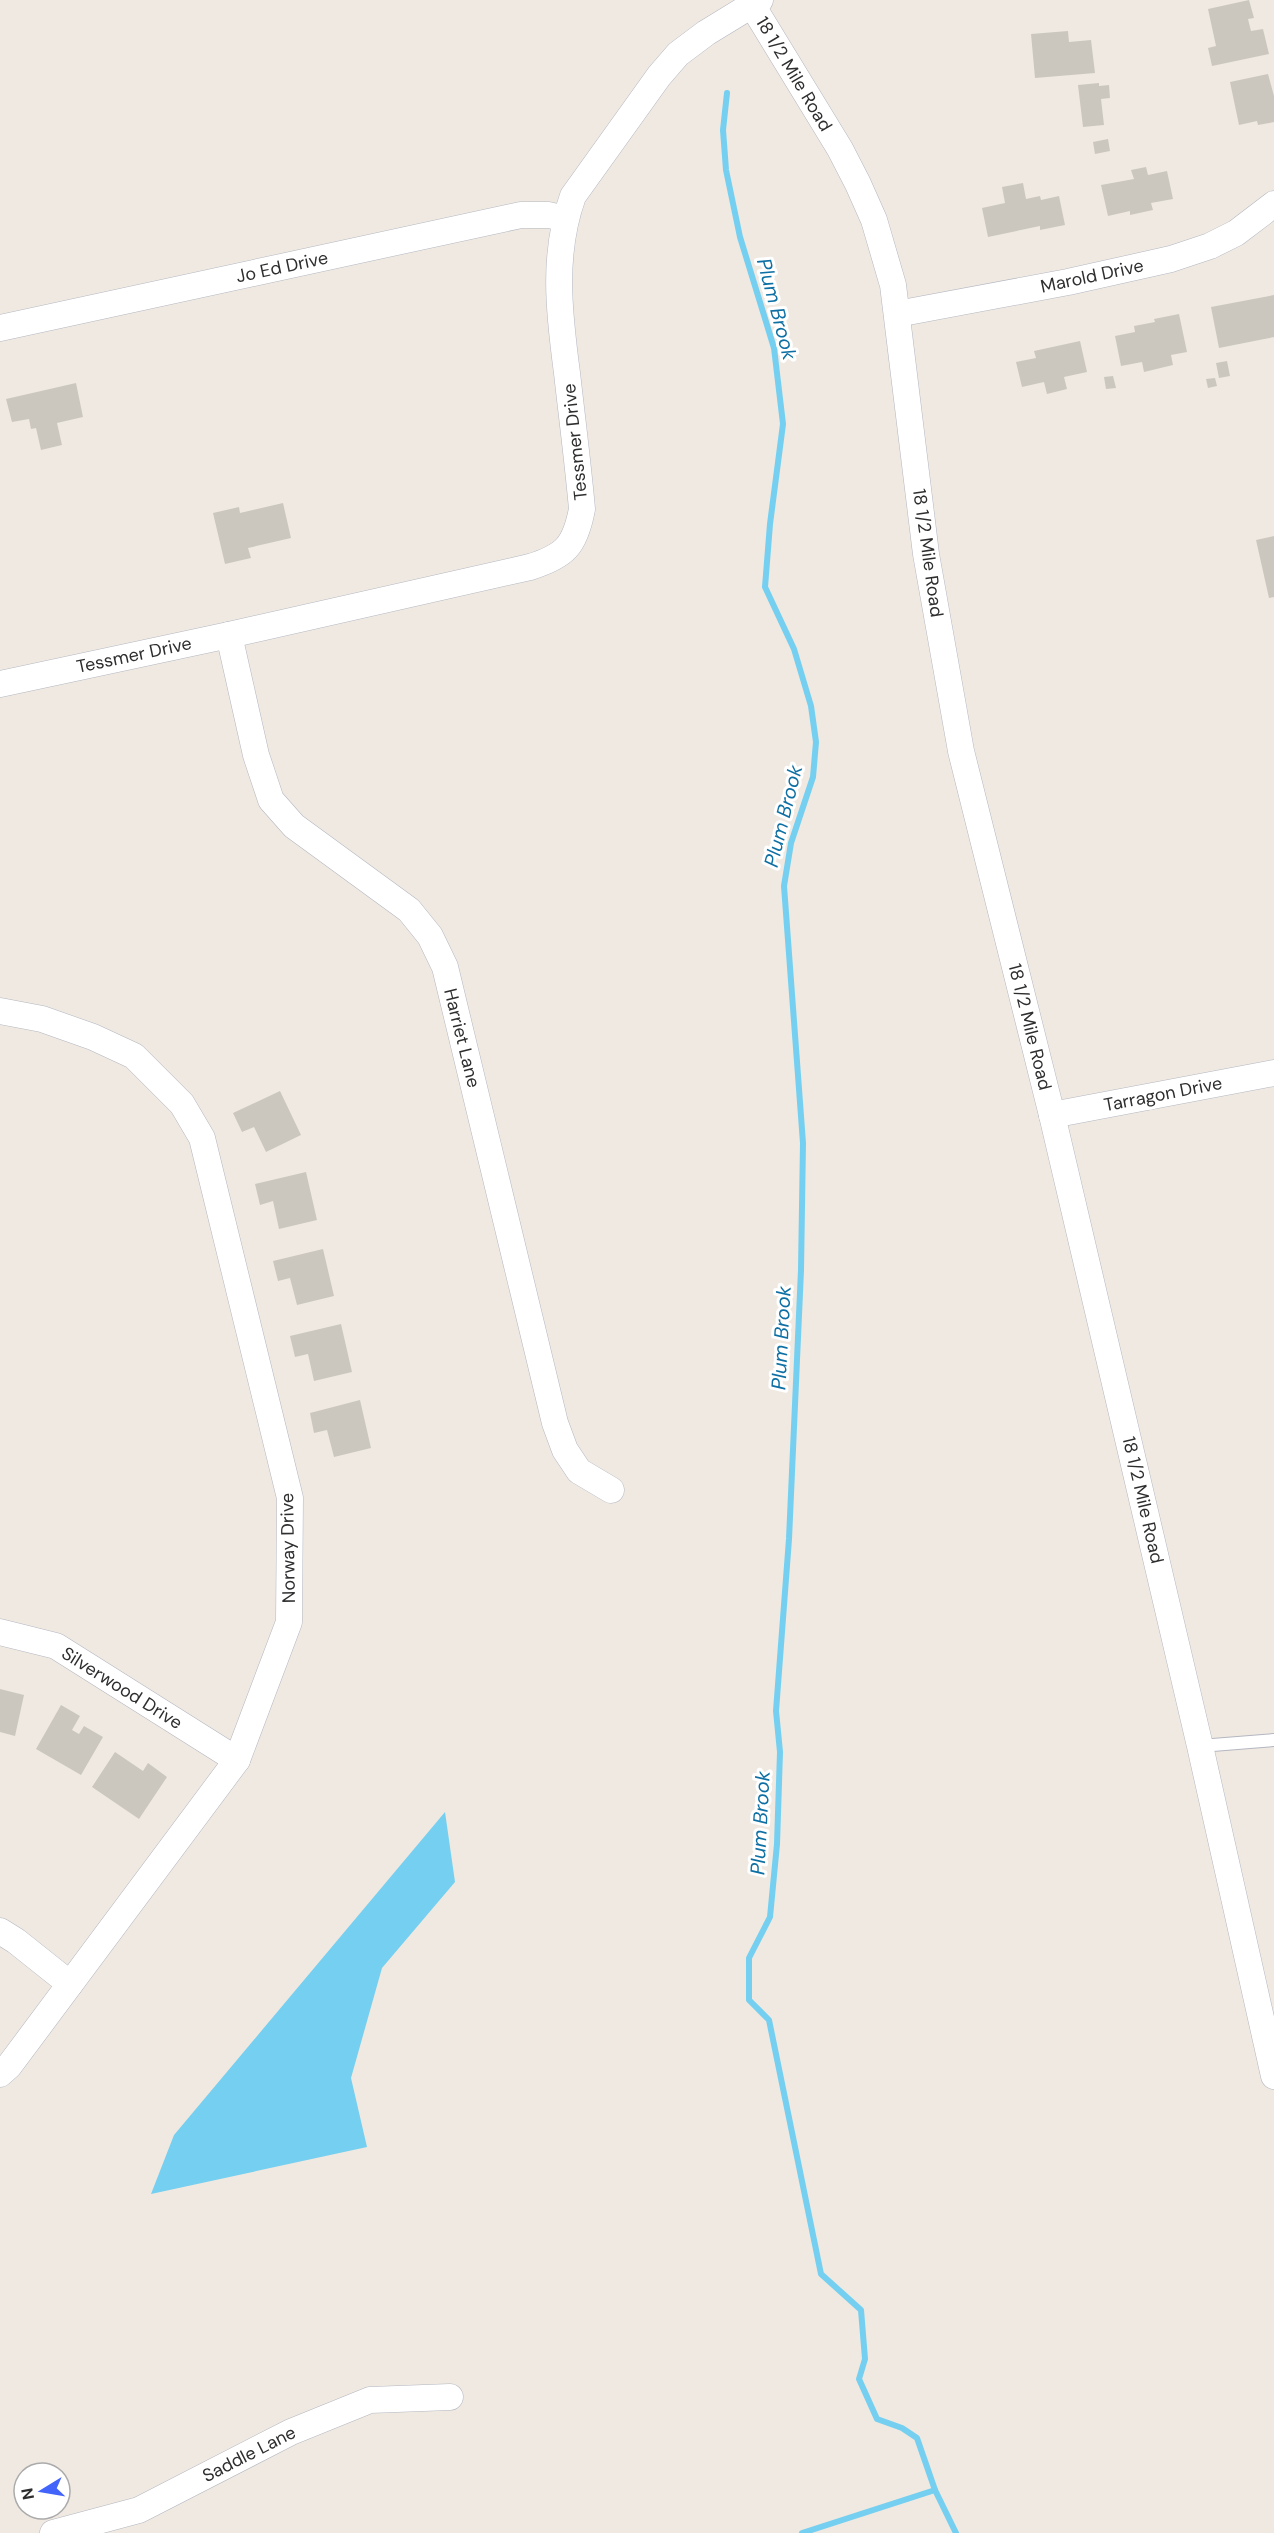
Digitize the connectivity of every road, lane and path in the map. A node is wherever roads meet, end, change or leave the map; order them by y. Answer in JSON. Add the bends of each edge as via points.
{"nodes":[{"id":1,"x":754,"y":2,"type":"edge"},
{"id":2,"x":1274,"y":204,"type":"edge"},
{"id":3,"x":565,"y":219,"type":"junction"},
{"id":4,"x":897,"y":315,"type":"junction"},
{"id":5,"x":0,"y":328,"type":"edge"},
{"id":6,"x":229,"y":635,"type":"junction"},
{"id":7,"x":0,"y":684,"type":"edge"},
{"id":8,"x":0,"y":1011,"type":"edge"},
{"id":9,"x":1274,"y":1072,"type":"edge"},
{"id":10,"x":1052,"y":1115,"type":"junction"},
{"id":11,"x":611,"y":1490,"type":"dead end"},
{"id":12,"x":0,"y":1632,"type":"edge"},
{"id":13,"x":1274,"y":1740,"type":"edge"},
{"id":14,"x":1200,"y":1746,"type":"junction"},
{"id":15,"x":237,"y":1760,"type":"junction"},
{"id":16,"x":0,"y":1931,"type":"edge"},
{"id":17,"x":70,"y":1984,"type":"junction"},
{"id":18,"x":0,"y":2074,"type":"edge"},
{"id":19,"x":1274,"y":2076,"type":"edge"},
{"id":20,"x":450,"y":2397,"type":"dead end"},
{"id":21,"x":53,"y":2533,"type":"edge"}],
"edges":[{"from":1,"to":3,"type":"street","name":"Tessmer Drive","via":[[678,54],[573,196]]},
{"from":1,"to":4,"type":"street","name":"18 1/2 Mile Road","via":[[858,184],[885,257]]},
{"from":2,"to":4,"type":"street","name":"Marold Drive","via":[[1236,233],[1171,259]]},
{"from":3,"to":5,"type":"street","name":"Jo Ed Drive","via":[[521,215]]},
{"from":3,"to":6,"type":"street","name":"Tessmer Drive","via":[[559,299],[582,509],[578,531],[569,548],[552,560],[530,567]]},
{"from":4,"to":10,"type":"street","name":"18 1/2 Mile Road","via":[[926,554],[959,740]]},
{"from":6,"to":7,"type":"street","name":"Tessmer Drive"},
{"from":6,"to":11,"type":"street","name":"Harriet Lane","via":[[256,755],[271,800],[294,825],[410,910],[430,936],[445,967],[555,1423],[565,1450],[579,1471]]},
{"from":8,"to":15,"type":"street","name":"Norway Drive","via":[[42,1019],[134,1056],[182,1104],[202,1138],[290,1498],[289,1622]]},
{"from":9,"to":10,"type":"street","name":"Tarragon Drive"},
{"from":10,"to":14,"type":"street","name":"18 1/2 Mile Road"},
{"from":12,"to":15,"type":"street","name":"Silverwood Drive","via":[[56,1646]]},
{"from":13,"to":14,"type":"lane"},
{"from":14,"to":19,"type":"street","name":"18 1/2 Mile Road"},
{"from":15,"to":17,"type":"street","name":"Norway Drive"},
{"from":16,"to":17,"type":"street"},
{"from":17,"to":18,"type":"street","name":"Norway Drive"},
{"from":20,"to":21,"type":"street","name":"Saddle Lane","via":[[370,2400],[291,2432],[139,2510]]}]}
